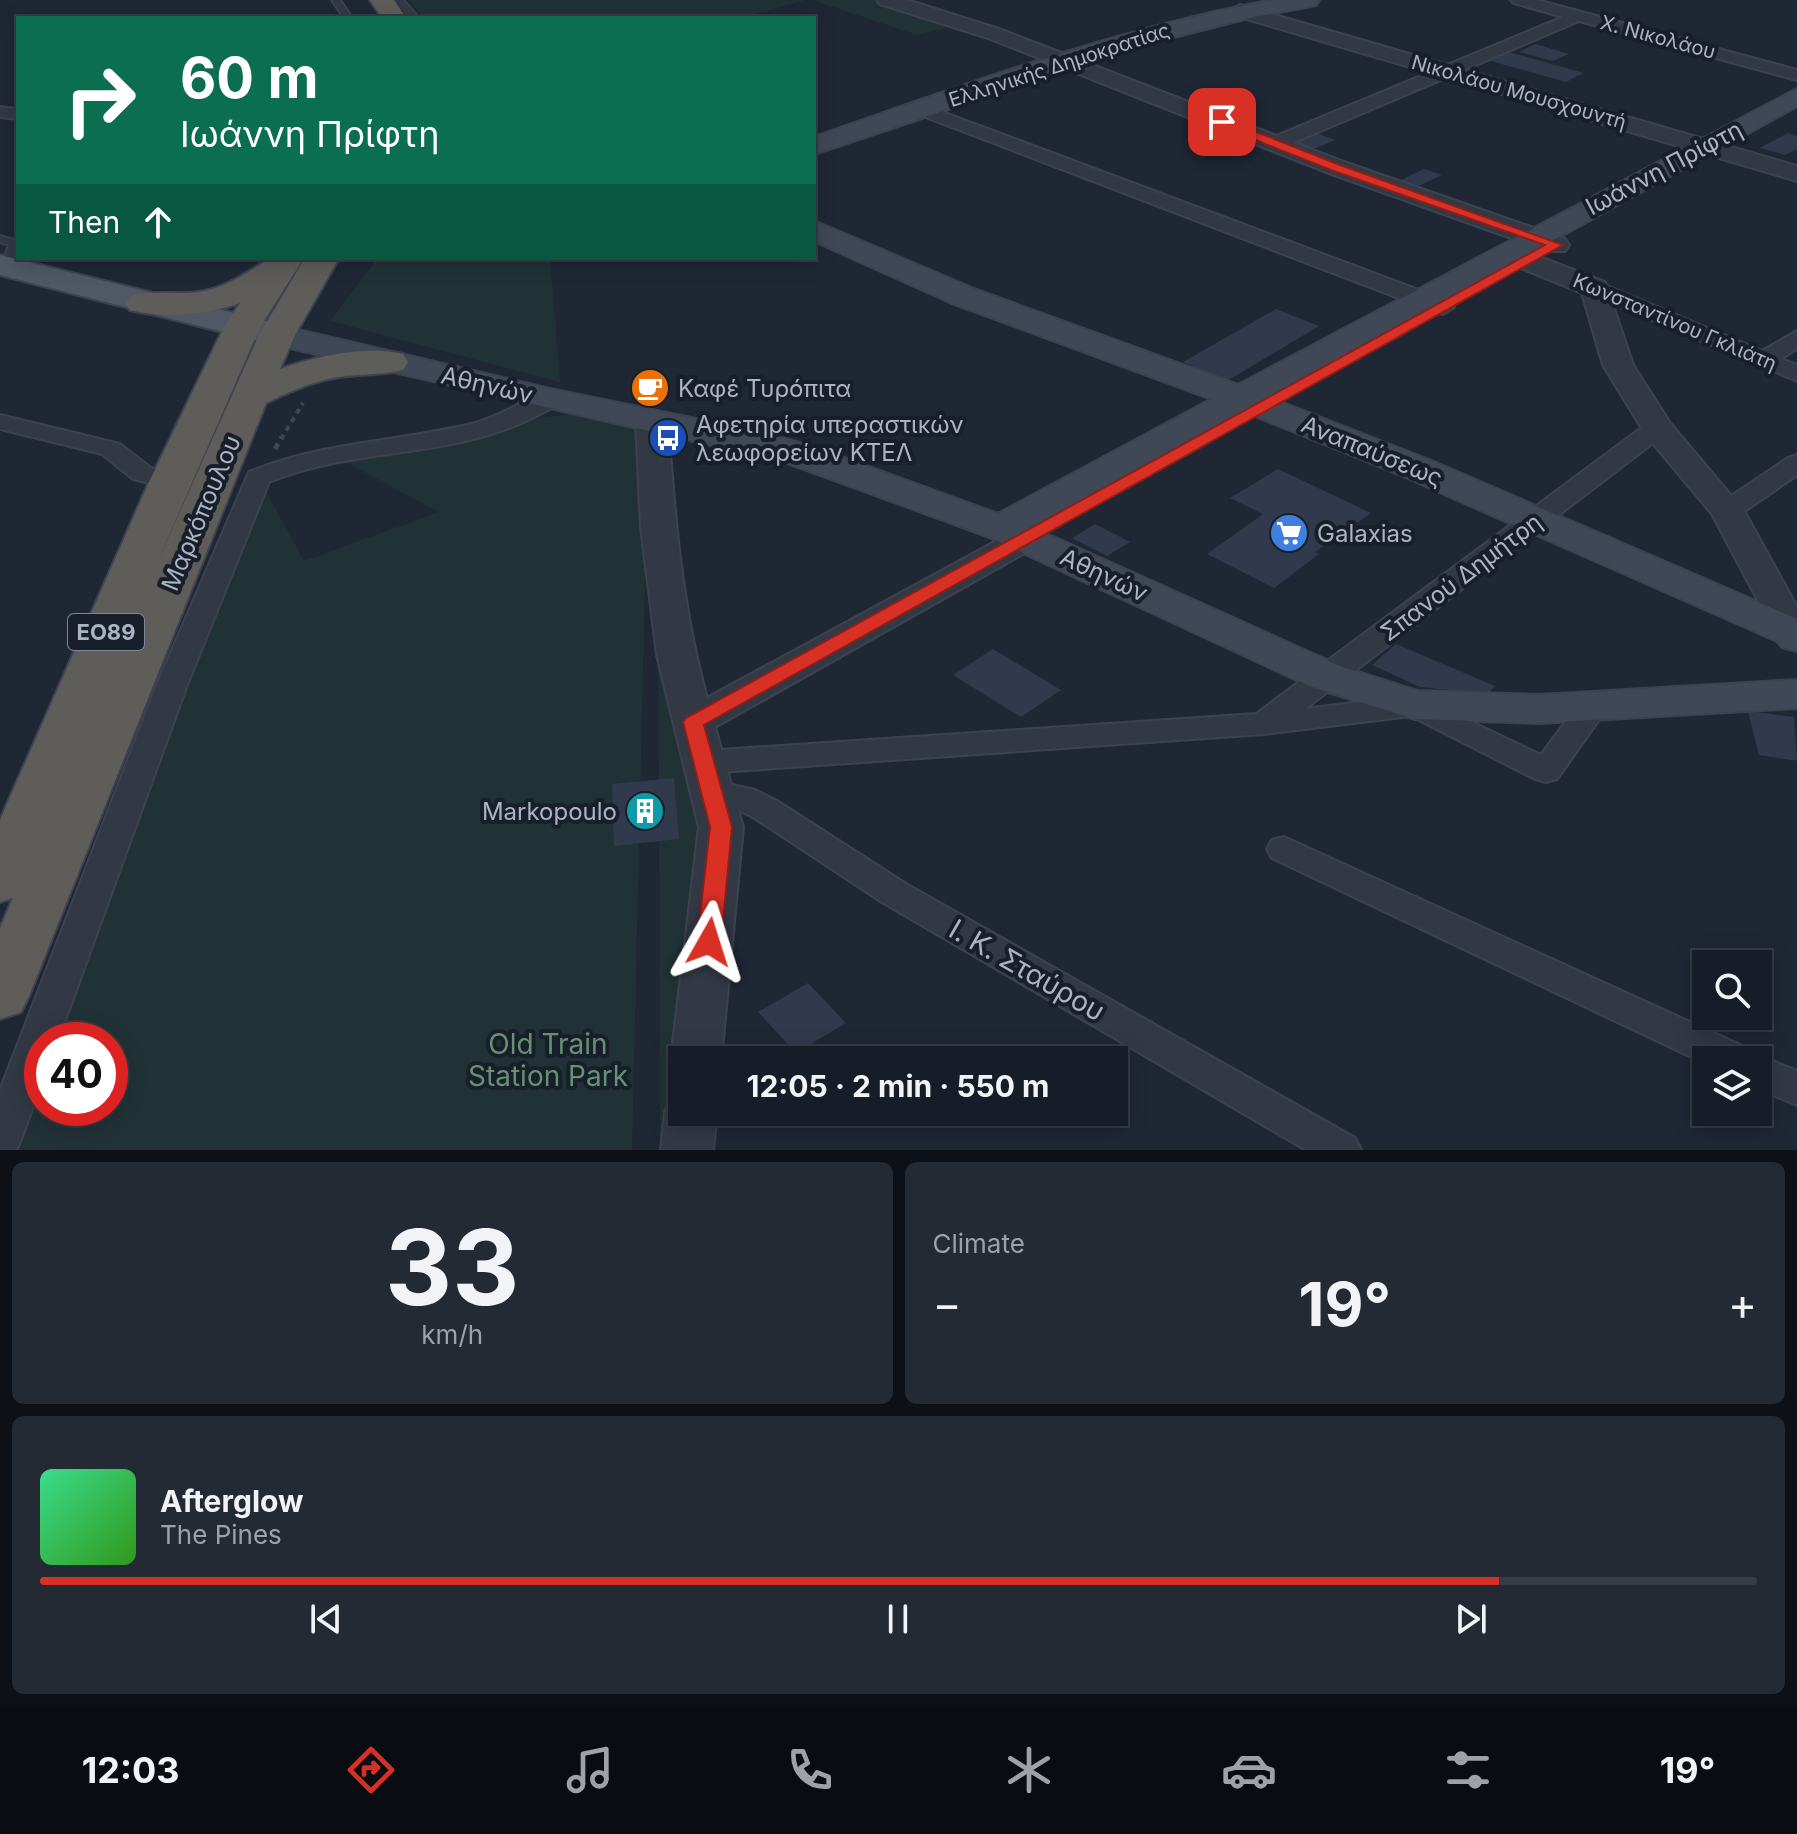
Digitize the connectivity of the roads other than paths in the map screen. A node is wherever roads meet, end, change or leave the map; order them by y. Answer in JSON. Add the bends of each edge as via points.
{"nodes":[{"id":1,"x":395,"y":0,"type":"edge"},
{"id":2,"x":887,"y":0,"type":"edge"},
{"id":3,"x":1308,"y":0,"type":"edge"},
{"id":4,"x":1519,"y":0,"type":"edge"},
{"id":5,"x":1240,"y":11,"type":"junction"},
{"id":6,"x":409,"y":16,"type":"edge"},
{"id":7,"x":1578,"y":16,"type":"junction"},
{"id":8,"x":1062,"y":60,"type":"junction"},
{"id":9,"x":1445,"y":71,"type":"junction"},
{"id":10,"x":1797,"y":75,"type":"edge"},
{"id":11,"x":1797,"y":96,"type":"edge"},
{"id":12,"x":921,"y":109,"type":"junction"},
{"id":13,"x":1797,"y":111,"type":"edge"},
{"id":14,"x":1276,"y":143,"type":"junction"},
{"id":15,"x":816,"y":145,"type":"edge"},
{"id":16,"x":1713,"y":150,"type":"junction"},
{"id":17,"x":1797,"y":174,"type":"edge"},
{"id":18,"x":816,"y":231,"type":"edge"},
{"id":19,"x":1532,"y":249,"type":"junction"},
{"id":20,"x":2,"y":257,"type":"edge"},
{"id":21,"x":286,"y":260,"type":"edge"},
{"id":22,"x":287,"y":260,"type":"edge"},
{"id":23,"x":320,"y":260,"type":"edge"},
{"id":24,"x":1595,"y":288,"type":"junction"},
{"id":25,"x":142,"y":303,"type":"junction"},
{"id":26,"x":1433,"y":303,"type":"junction"},
{"id":27,"x":260,"y":331,"type":"junction"},
{"id":28,"x":1797,"y":338,"type":"edge"},
{"id":29,"x":1764,"y":360,"type":"junction"},
{"id":30,"x":390,"y":362,"type":"junction"},
{"id":31,"x":1797,"y":374,"type":"edge"},
{"id":32,"x":234,"y":390,"type":"junction"},
{"id":33,"x":550,"y":399,"type":"junction"},
{"id":34,"x":1252,"y":402,"type":"junction"},
{"id":35,"x":652,"y":421,"type":"junction"},
{"id":36,"x":0,"y":422,"type":"edge"},
{"id":37,"x":1657,"y":428,"type":"junction"},
{"id":38,"x":1797,"y":463,"type":"edge"},
{"id":39,"x":170,"y":480,"type":"junction"},
{"id":40,"x":1727,"y":511,"type":"junction"},
{"id":41,"x":1536,"y":520,"type":"junction"},
{"id":42,"x":1013,"y":534,"type":"junction"},
{"id":43,"x":1794,"y":635,"type":"edge"},
{"id":44,"x":1327,"y":677,"type":"junction"},
{"id":45,"x":1797,"y":694,"type":"edge"},
{"id":46,"x":1595,"y":704,"type":"junction"},
{"id":47,"x":1415,"y":705,"type":"junction"},
{"id":48,"x":1263,"y":724,"type":"junction"},
{"id":49,"x":700,"y":744,"type":"junction"},
{"id":50,"x":1284,"y":849,"type":"dead end"},
{"id":51,"x":0,"y":882,"type":"edge"},
{"id":52,"x":0,"y":996,"type":"edge"},
{"id":53,"x":698,"y":1046,"type":"edge"},
{"id":54,"x":1705,"y":1046,"type":"edge"},
{"id":55,"x":1772,"y":1077,"type":"edge"},
{"id":56,"x":1797,"y":1089,"type":"edge"},
{"id":57,"x":690,"y":1126,"type":"edge"},
{"id":58,"x":0,"y":1142,"type":"edge"},
{"id":59,"x":687,"y":1150,"type":"edge"},
{"id":60,"x":1341,"y":1150,"type":"edge"}],
"edges":[{"from":1,"to":6,"type":"street"},
{"from":2,"to":8,"type":"street","name":"Κωνσταντίνου Γκλιάτη"},
{"from":3,"to":5,"type":"main road","name":"Ελληνικής Δημοκρατίας"},
{"from":4,"to":7,"type":"street","name":"Χ. Νικολάου"},
{"from":5,"to":8,"type":"main road","name":"Ελληνικής Δημοκρατίας"},
{"from":5,"to":9,"type":"street","name":"Νικολάου Μουσχουντή"},
{"from":7,"to":9,"type":"street"},
{"from":7,"to":10,"type":"street","name":"Χ. Νικολάου"},
{"from":8,"to":12,"type":"main road","name":"Ελληνικής Δημοκρατίας"},
{"from":8,"to":14,"type":"street","name":"Κωνσταντίνου Γκλιάτη"},
{"from":9,"to":14,"type":"street"},
{"from":9,"to":16,"type":"street","name":"Νικολάου Μουσχουντή"},
{"from":11,"to":16,"type":"main road","name":"Ιωάννη Πρίφτη"},
{"from":12,"to":15,"type":"main road","name":"Ελληνικής Δημοκρατίας"},
{"from":12,"to":26,"type":"street"},
{"from":13,"to":16,"type":"main road","name":"Ιωάννη Πρίφτη"},
{"from":14,"to":19,"type":"street","name":"Κωνσταντίνου Γκλιάτη"},
{"from":16,"to":17,"type":"street","name":"Νικολάου Μουσχουντή"},
{"from":16,"to":19,"type":"main road","name":"Ιωάννη Πρίφτη"},
{"from":18,"to":34,"type":"main road","name":"Αναπαύσεως","via":[[963,296]]},
{"from":19,"to":24,"type":"street","name":"Κωνσταντίνου Γκλιάτη"},
{"from":19,"to":26,"type":"main road","name":"Ιωάννη Πρίφτη"},
{"from":20,"to":25,"type":"main road"},
{"from":21,"to":25,"type":"highway","via":[[224,299],[189,305]]},
{"from":22,"to":27,"type":"highway","name":"Μαρκόπουλου"},
{"from":23,"to":27,"type":"highway","name":"Μαρκόπουλου"},
{"from":24,"to":29,"type":"street","name":"Κωνσταντίνου Γκλιάτη"},
{"from":24,"to":37,"type":"street","via":[[1618,365]]},
{"from":25,"to":27,"type":"main road"},
{"from":25,"to":32,"type":"highway","via":[[200,340]]},
{"from":26,"to":34,"type":"main road","name":"Ιωάννη Πρίφτη"},
{"from":26,"to":34,"type":"main road","name":"Ιωάννη Πρίφτη","via":[[1358,354]]},
{"from":27,"to":30,"type":"main road","name":"Αθηνών"},
{"from":27,"to":32,"type":"highway","name":"Μαρκόπουλου","number":"ΕΟ89"},
{"from":28,"to":29,"type":"street"},
{"from":29,"to":31,"type":"street","name":"Κωνσταντίνου Γκλιάτη"},
{"from":30,"to":32,"type":"highway","via":[[325,366]]},
{"from":30,"to":33,"type":"main road","name":"Αθηνών"},
{"from":32,"to":39,"type":"highway","name":"Μαρκόπουλου","number":"ΕΟ89"},
{"from":32,"to":52,"type":"highway","name":"Μαρκόπουλου","number":"ΕΟ89"},
{"from":33,"to":35,"type":"main road","name":"Αθηνών"},
{"from":33,"to":58,"type":"street","via":[[497,426],[303,460],[258,477],[172,685]]},
{"from":34,"to":41,"type":"main road","name":"Αναπαύσεως"},
{"from":34,"to":42,"type":"main road","name":"Ιωάννη Πρίφτη"},
{"from":35,"to":42,"type":"main road","name":"Αθηνών","via":[[798,454]]},
{"from":35,"to":49,"type":"street","via":[[658,527],[676,655]]},
{"from":36,"to":39,"type":"street","via":[[111,449],[142,474]]},
{"from":37,"to":40,"type":"street"},
{"from":37,"to":41,"type":"street","name":"Σπανού Δημήτρη"},
{"from":38,"to":40,"type":"street"},
{"from":39,"to":51,"type":"highway","name":"Μαρκόπουλου","number":"ΕΟ89"},
{"from":40,"to":43,"type":"street"},
{"from":41,"to":43,"type":"main road","name":"Αναπαύσεως"},
{"from":41,"to":44,"type":"street","name":"Σπανού Δημήτρη"},
{"from":42,"to":44,"type":"main road","name":"Αθηνών"},
{"from":42,"to":49,"type":"street","name":"Ιωάννη Πρίφτη"},
{"from":44,"to":47,"type":"main road","name":"Αθηνών"},
{"from":44,"to":48,"type":"street","name":"Σπανού Δημήτρη"},
{"from":45,"to":46,"type":"main road","name":"Αθηνών"},
{"from":46,"to":47,"type":"main road","name":"Αθηνών","via":[[1509,709]]},
{"from":46,"to":47,"type":"street","via":[[1546,771]]},
{"from":47,"to":48,"type":"street"},
{"from":48,"to":49,"type":"street"},
{"from":49,"to":53,"type":"street","via":[[721,827]]},
{"from":49,"to":60,"type":"street","name":"Ι. Κ. Σταύρου","via":[[743,798],[894,893]]},
{"from":50,"to":54,"type":"street"},
{"from":55,"to":56,"type":"street"},
{"from":57,"to":59,"type":"street"}]}
